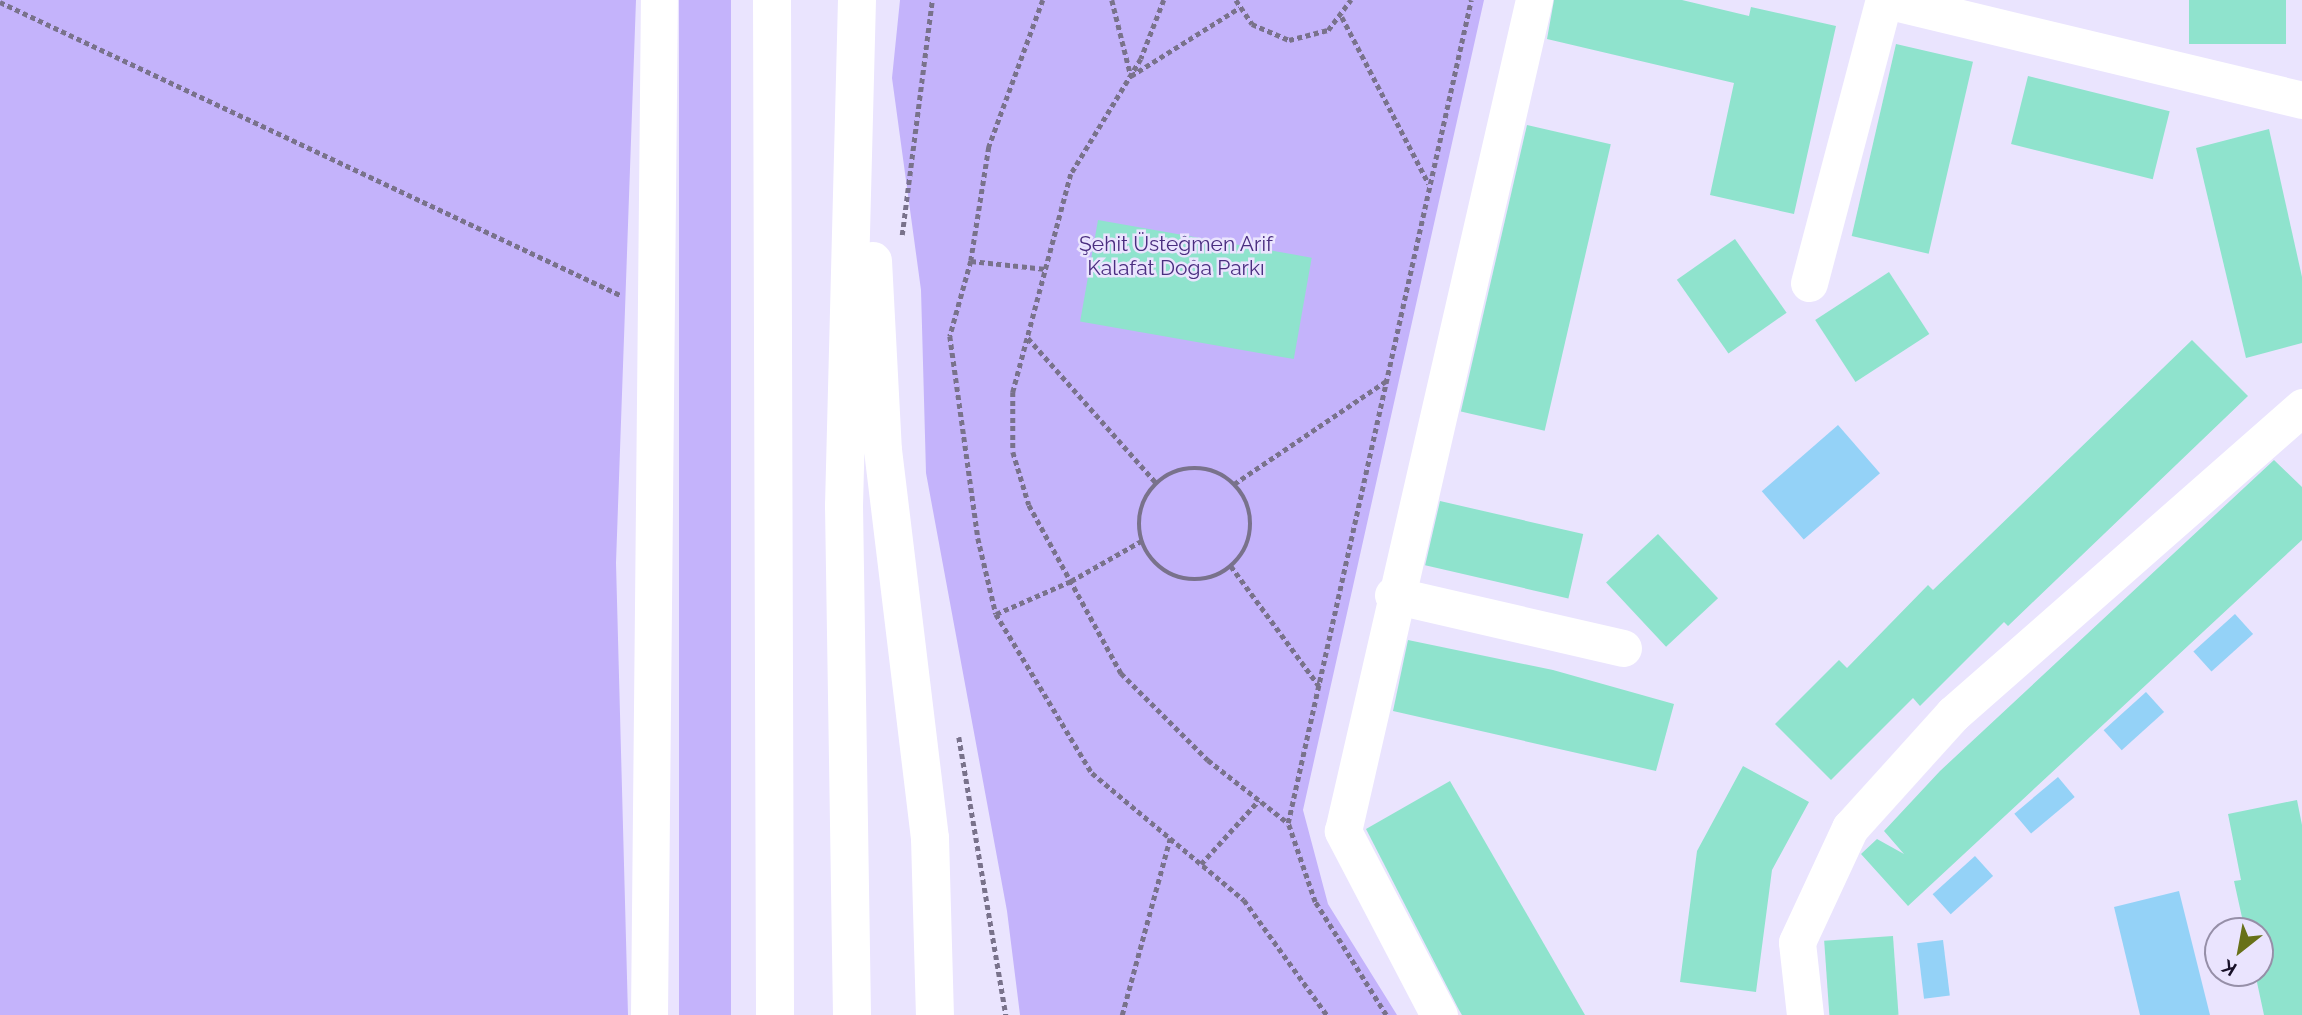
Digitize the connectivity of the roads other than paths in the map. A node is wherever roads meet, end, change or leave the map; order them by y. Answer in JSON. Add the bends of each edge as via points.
{"nodes":[{"id":1,"x":659,"y":0,"type":"edge"},
{"id":2,"x":772,"y":0,"type":"edge"},
{"id":3,"x":857,"y":0,"type":"edge"},
{"id":4,"x":1534,"y":0,"type":"edge"},
{"id":5,"x":1885,"y":0,"type":"edge"},
{"id":6,"x":2302,"y":100,"type":"edge"},
{"id":7,"x":854,"y":135,"type":"junction"},
{"id":8,"x":1809,"y":284,"type":"dead end"},
{"id":9,"x":2302,"y":407,"type":"edge"},
{"id":10,"x":1393,"y":595,"type":"junction"},
{"id":11,"x":1623,"y":648,"type":"dead end"},
{"id":12,"x":649,"y":1015,"type":"edge"},
{"id":13,"x":775,"y":1015,"type":"edge"},
{"id":14,"x":852,"y":1015,"type":"edge"},
{"id":15,"x":935,"y":1015,"type":"edge"},
{"id":16,"x":1439,"y":1015,"type":"edge"},
{"id":17,"x":1805,"y":1015,"type":"edge"}],
"edges":[{"from":1,"to":12,"type":"street"},
{"from":2,"to":13,"type":"highway"},
{"from":3,"to":7,"type":"highway"},
{"from":4,"to":10,"type":"street"},
{"from":5,"to":6,"type":"street"},
{"from":5,"to":8,"type":"street"},
{"from":7,"to":14,"type":"highway","via":[[844,506]]},
{"from":7,"to":15,"type":"highway","via":[[875,274],[883,450],[930,838]]},
{"from":9,"to":17,"type":"street","via":[[1953,714],[1850,828],[1797,942]]},
{"from":10,"to":11,"type":"street"},
{"from":10,"to":16,"type":"street","via":[[1343,831]]}]}
